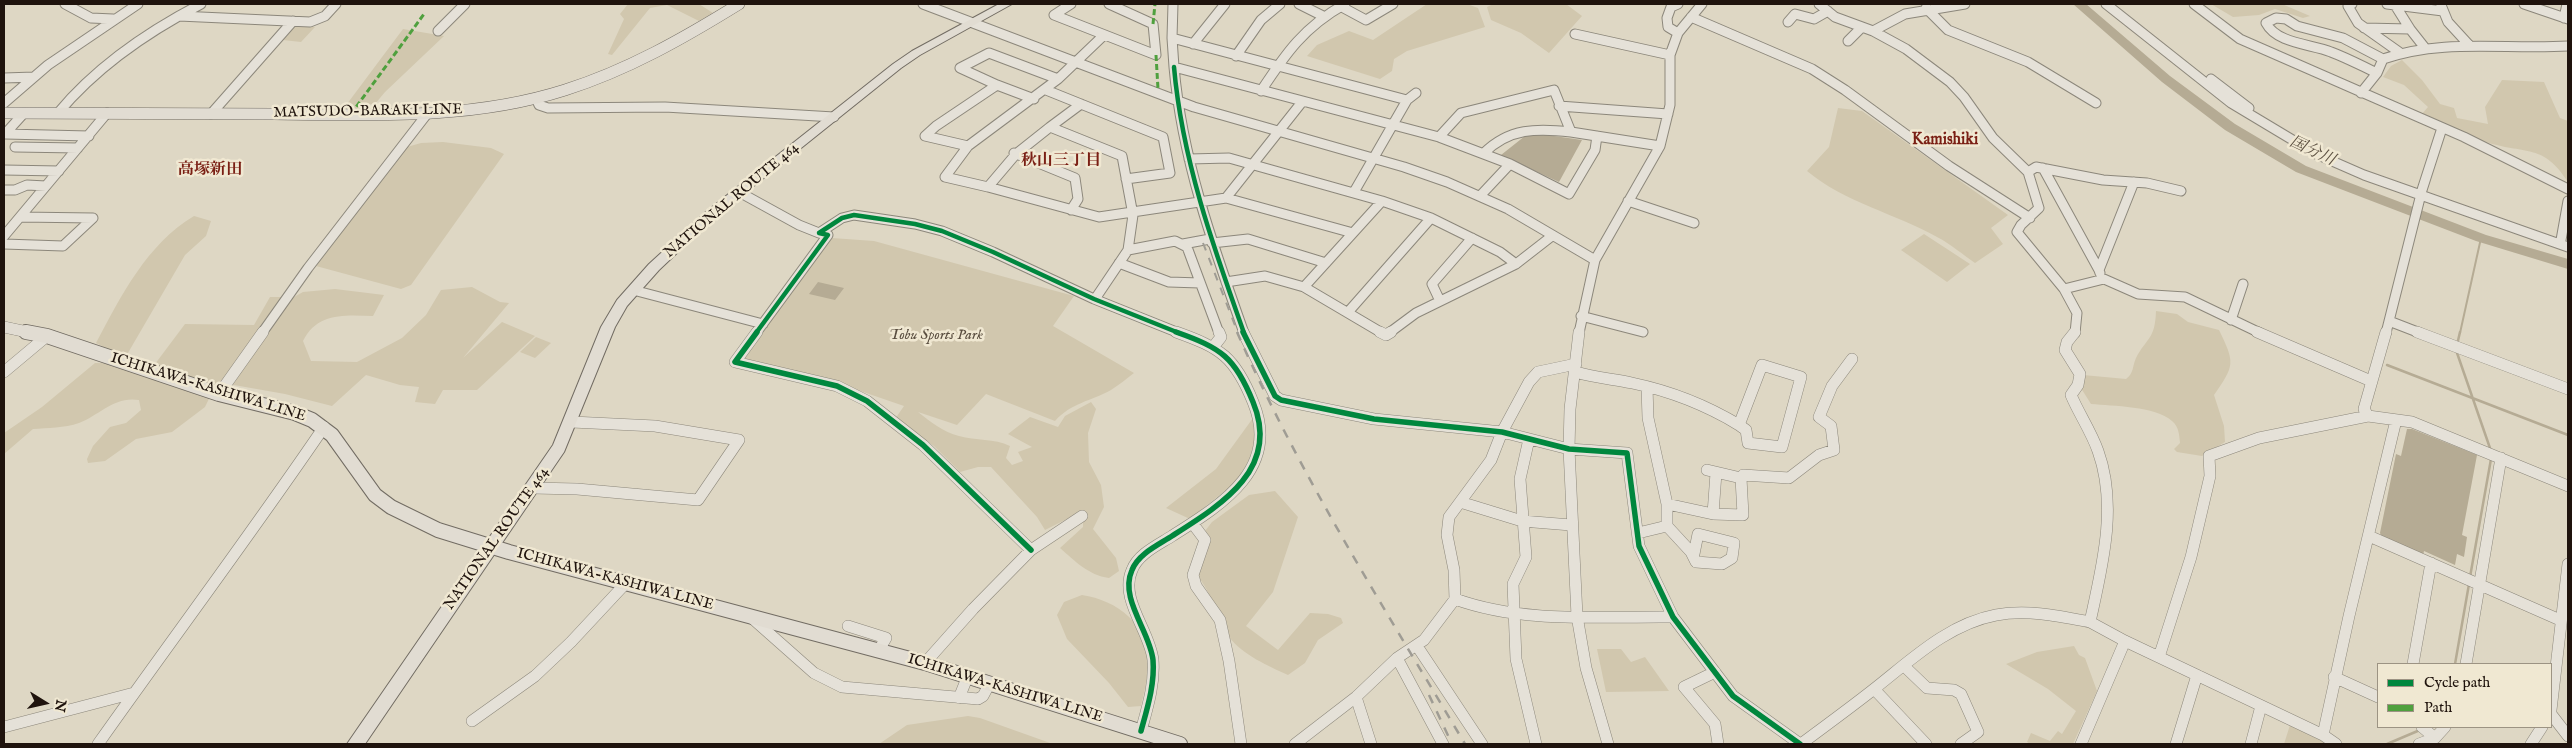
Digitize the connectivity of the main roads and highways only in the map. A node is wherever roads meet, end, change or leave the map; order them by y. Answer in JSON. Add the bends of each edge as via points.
{"nodes":[{"id":1,"x":739,"y":4,"type":"edge"},
{"id":2,"x":1007,"y":4,"type":"edge"},
{"id":3,"x":4,"y":113,"type":"edge"},
{"id":4,"x":4,"y":327,"type":"edge"},
{"id":5,"x":491,"y":547,"type":"junction"},
{"id":6,"x":355,"y":744,"type":"edge"},
{"id":7,"x":1180,"y":744,"type":"edge"}],
"edges":[{"from":1,"to":3,"type":"main road","name":"MATSUDO-BARAKI LINE","via":[[632,65],[536,98],[467,111],[427,114]]},
{"from":2,"to":5,"type":"highway","name":"NATIONAL ROUTE 464","via":[[906,60],[739,192],[676,246],[633,290],[608,327],[559,448]]},
{"from":4,"to":5,"type":"main road","name":"ICHIKAWA-KASHIWA LINE","via":[[47,336],[219,394],[295,413],[324,427],[340,444],[375,495],[391,507],[438,530]]},
{"from":5,"to":6,"type":"highway","name":"NATIONAL ROUTE 464"},
{"from":5,"to":7,"type":"main road","name":"ICHIKAWA-KASHIWA LINE","via":[[925,663]]}]}
